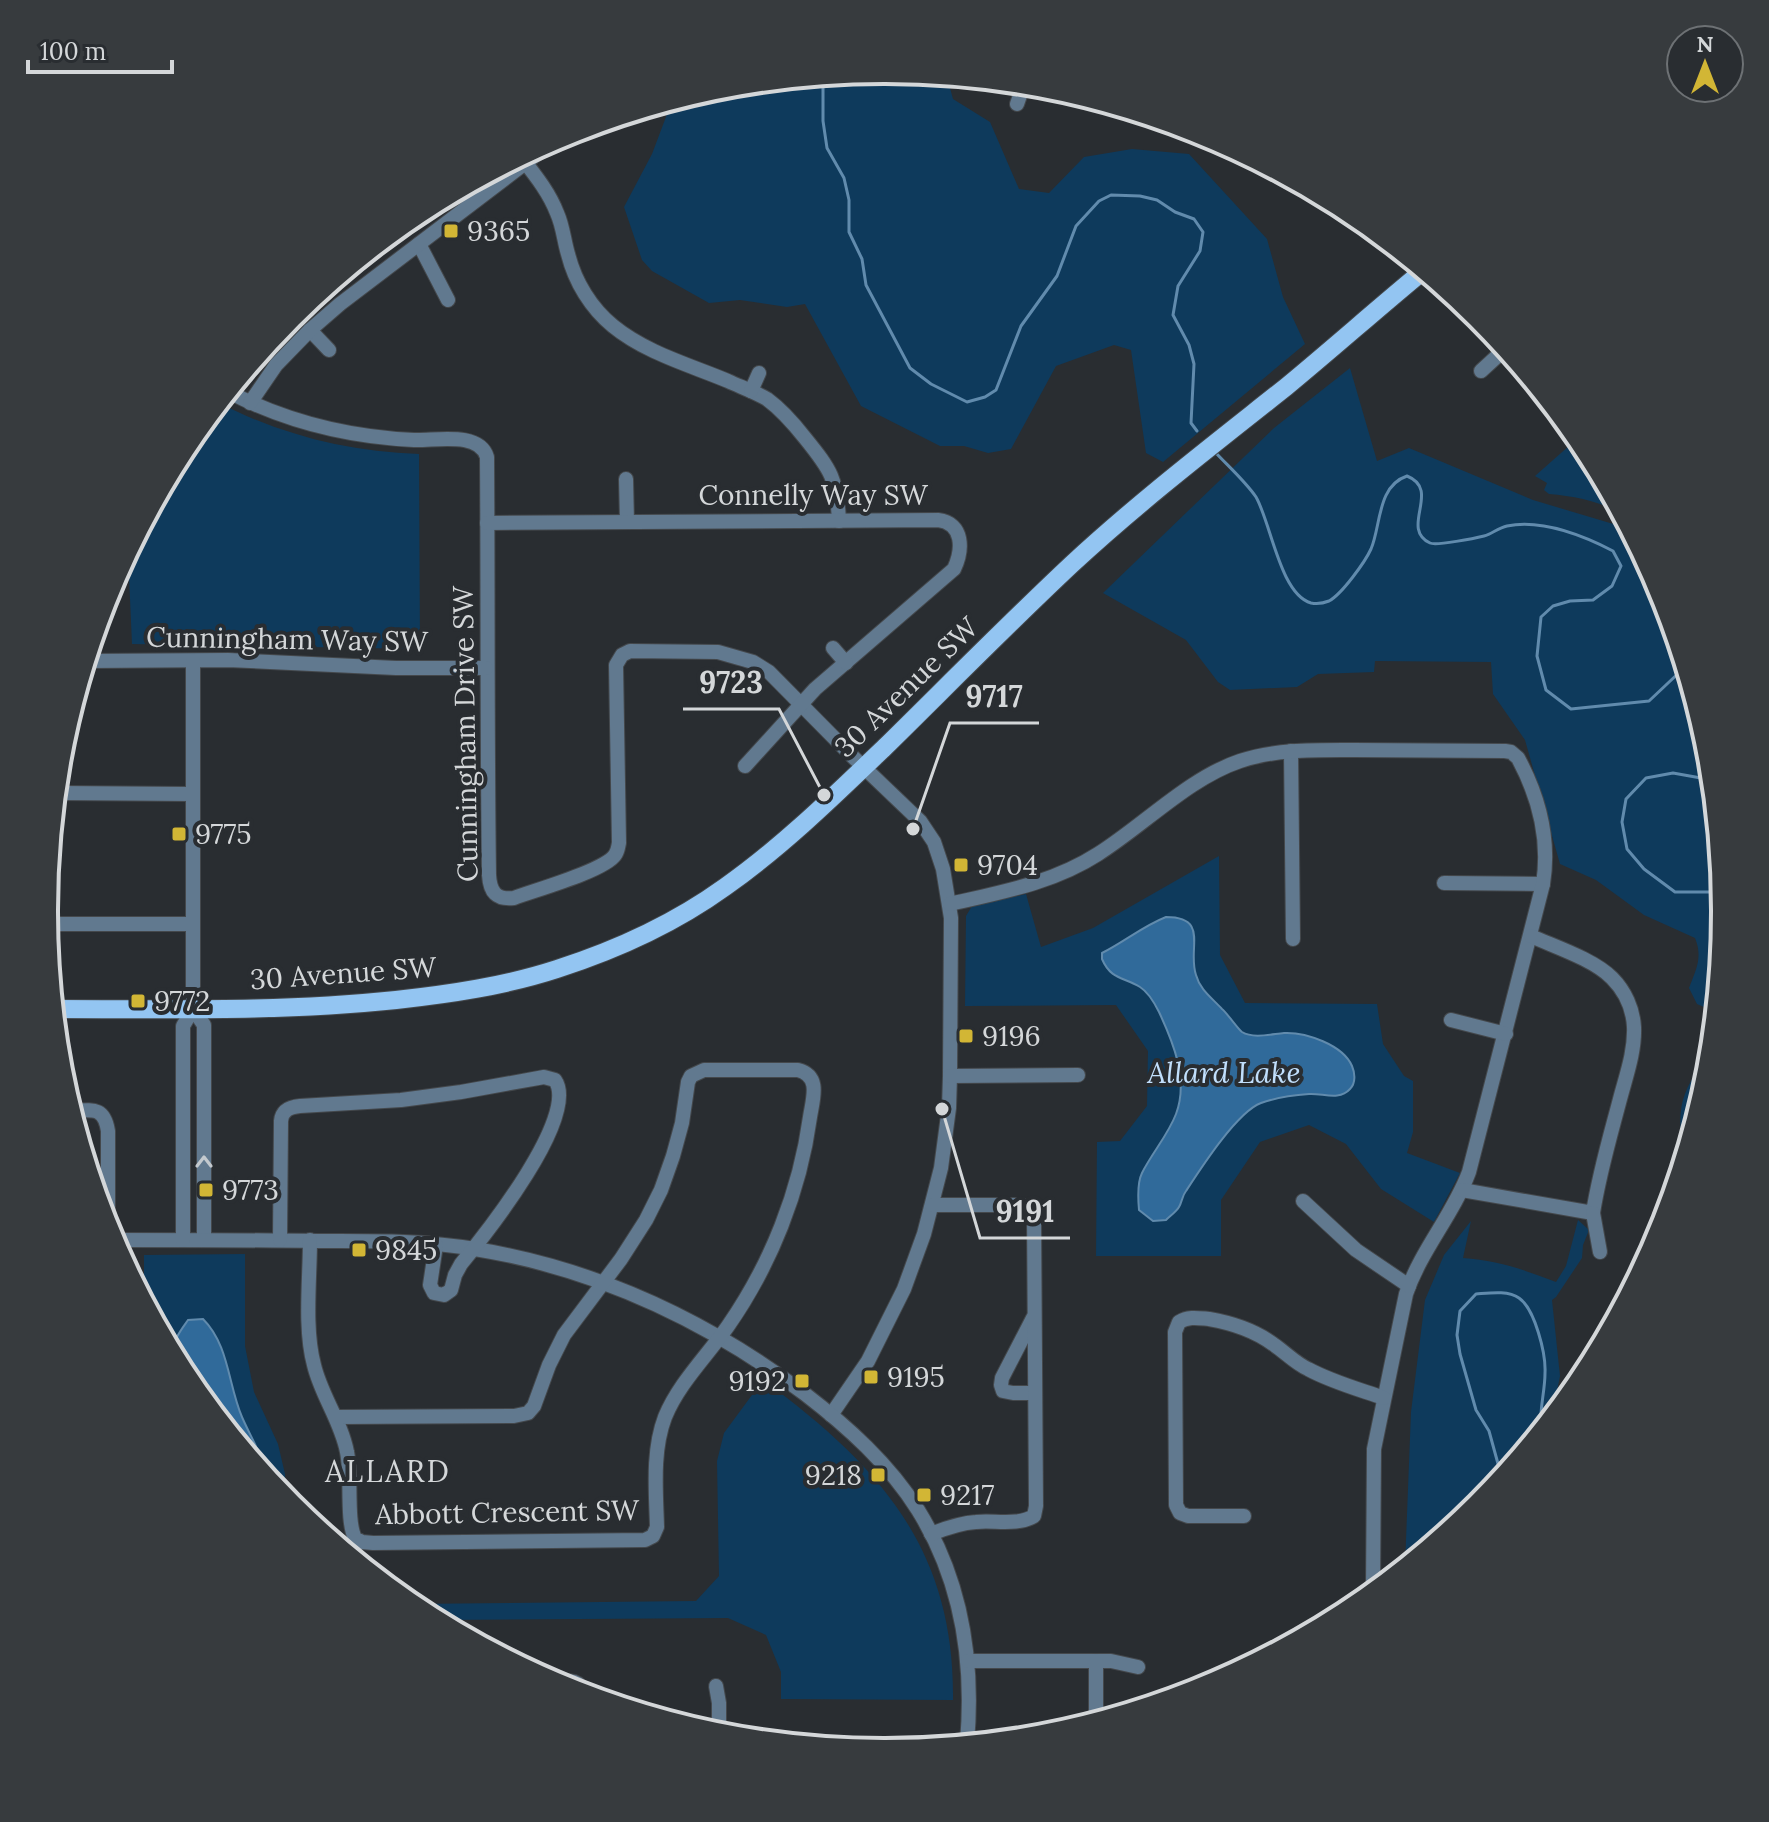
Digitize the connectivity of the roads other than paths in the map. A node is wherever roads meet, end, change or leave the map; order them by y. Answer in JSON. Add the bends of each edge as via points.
{"nodes":[{"id":1,"x":1020,"y":96,"type":"edge"},
{"id":2,"x":1017,"y":104,"type":"dead end"},
{"id":3,"x":527,"y":166,"type":"edge"},
{"id":4,"x":495,"y":182,"type":"edge"},
{"id":5,"x":419,"y":244,"type":"junction"},
{"id":6,"x":1415,"y":278,"type":"edge"},
{"id":7,"x":1421,"y":283,"type":"edge"},
{"id":8,"x":448,"y":300,"type":"dead end"},
{"id":9,"x":310,"y":330,"type":"junction"},
{"id":10,"x":329,"y":350,"type":"dead end"},
{"id":11,"x":1497,"y":356,"type":"edge"},
{"id":12,"x":1481,"y":371,"type":"dead end"},
{"id":13,"x":759,"y":373,"type":"dead end"},
{"id":14,"x":1287,"y":386,"type":"junction"},
{"id":15,"x":751,"y":391,"type":"junction"},
{"id":16,"x":238,"y":397,"type":"edge"},
{"id":17,"x":250,"y":403,"type":"junction"},
{"id":18,"x":626,"y":479,"type":"dead end"},
{"id":19,"x":839,"y":521,"type":"junction"},
{"id":20,"x":627,"y":522,"type":"junction"},
{"id":21,"x":487,"y":523,"type":"junction"},
{"id":22,"x":833,"y":648,"type":"dead end"},
{"id":23,"x":97,"y":661,"type":"edge"},
{"id":24,"x":193,"y":661,"type":"junction"},
{"id":25,"x":846,"y":663,"type":"junction"},
{"id":26,"x":486,"y":668,"type":"junction"},
{"id":27,"x":802,"y":705,"type":"junction"},
{"id":28,"x":1291,"y":751,"type":"junction"},
{"id":29,"x":745,"y":766,"type":"dead end"},
{"id":30,"x":864,"y":768,"type":"junction"},
{"id":31,"x":67,"y":793,"type":"edge"},
{"id":32,"x":192,"y":794,"type":"junction"},
{"id":33,"x":1444,"y":883,"type":"dead end"},
{"id":34,"x":1543,"y":884,"type":"junction"},
{"id":35,"x":950,"y":904,"type":"junction"},
{"id":36,"x":58,"y":924,"type":"edge"},
{"id":37,"x":192,"y":924,"type":"junction"},
{"id":38,"x":1531,"y":936,"type":"junction"},
{"id":39,"x":1293,"y":939,"type":"dead end"},
{"id":40,"x":64,"y":1009,"type":"edge"},
{"id":41,"x":193,"y":1009,"type":"junction"},
{"id":42,"x":1451,"y":1020,"type":"dead end"},
{"id":43,"x":1506,"y":1034,"type":"junction"},
{"id":44,"x":1078,"y":1075,"type":"dead end"},
{"id":45,"x":950,"y":1076,"type":"junction"},
{"id":46,"x":83,"y":1111,"type":"edge"},
{"id":47,"x":1462,"y":1190,"type":"junction"},
{"id":48,"x":108,"y":1193,"type":"edge"},
{"id":49,"x":1303,"y":1201,"type":"dead end"},
{"id":50,"x":932,"y":1205,"type":"junction"},
{"id":51,"x":1593,"y":1213,"type":"junction"},
{"id":52,"x":127,"y":1240,"type":"edge"},
{"id":53,"x":183,"y":1240,"type":"junction"},
{"id":54,"x":204,"y":1240,"type":"junction"},
{"id":55,"x":280,"y":1240,"type":"junction"},
{"id":56,"x":310,"y":1240,"type":"junction"},
{"id":57,"x":436,"y":1245,"type":"junction"},
{"id":58,"x":474,"y":1249,"type":"junction"},
{"id":59,"x":1600,"y":1252,"type":"dead end"},
{"id":60,"x":603,"y":1282,"type":"junction"},
{"id":61,"x":1409,"y":1286,"type":"junction"},
{"id":62,"x":1035,"y":1314,"type":"junction"},
{"id":63,"x":720,"y":1336,"type":"junction"},
{"id":64,"x":1035,"y":1393,"type":"junction"},
{"id":65,"x":1384,"y":1398,"type":"junction"},
{"id":66,"x":831,"y":1415,"type":"junction"},
{"id":67,"x":337,"y":1417,"type":"junction"},
{"id":68,"x":1244,"y":1516,"type":"dead end"},
{"id":69,"x":931,"y":1534,"type":"junction"},
{"id":70,"x":1373,"y":1578,"type":"edge"},
{"id":71,"x":968,"y":1661,"type":"junction"},
{"id":72,"x":1096,"y":1661,"type":"junction"},
{"id":73,"x":1138,"y":1667,"type":"dead end"},
{"id":74,"x":716,"y":1686,"type":"dead end"},
{"id":75,"x":1096,"y":1710,"type":"edge"},
{"id":76,"x":719,"y":1721,"type":"edge"},
{"id":77,"x":967,"y":1733,"type":"edge"}],
"edges":[{"from":1,"to":2,"type":"street"},
{"from":3,"to":15,"type":"street","via":[[551,198],[576,277],[601,315],[639,343],[730,389]]},
{"from":4,"to":5,"type":"street"},
{"from":5,"to":8,"type":"street"},
{"from":5,"to":9,"type":"street"},
{"from":6,"to":14,"type":"main road","name":"30 Avenue SW"},
{"from":7,"to":14,"type":"main road","name":"30 Avenue SW","via":[[1325,362]]},
{"from":9,"to":10,"type":"street"},
{"from":9,"to":17,"type":"street","via":[[276,365]]},
{"from":11,"to":12,"type":"street"},
{"from":13,"to":15,"type":"street"},
{"from":14,"to":30,"type":"main road","name":"30 Avenue SW","via":[[1073,564]]},
{"from":15,"to":19,"type":"street","via":[[781,410],[825,462],[836,488]]},
{"from":16,"to":17,"type":"street","name":"Cunningham Drive SW"},
{"from":17,"to":21,"type":"street","name":"Cunningham Drive SW","via":[[304,424],[356,435],[479,444],[487,457]]},
{"from":18,"to":20,"type":"street"},
{"from":19,"to":20,"type":"street","name":"Connelly Way SW"},
{"from":19,"to":25,"type":"street","name":"Connelly Way SW","via":[[945,521],[959,536],[954,569]]},
{"from":20,"to":21,"type":"street","name":"Connelly Way SW"},
{"from":21,"to":26,"type":"street","name":"Cunningham Drive SW"},
{"from":22,"to":25,"type":"street"},
{"from":23,"to":24,"type":"street","name":"Cunningham Way SW"},
{"from":24,"to":26,"type":"street","name":"Cunningham Way SW"},
{"from":24,"to":32,"type":"street"},
{"from":25,"to":27,"type":"street","name":"Connelly Way SW"},
{"from":26,"to":27,"type":"street","name":"Cunningham Drive SW","via":[[489,882],[492,893],[505,899],[589,870],[617,851],[616,665],[623,653],[730,654],[769,672]]},
{"from":27,"to":29,"type":"street"},
{"from":27,"to":30,"type":"street","name":"Cunningham Drive SW"},
{"from":28,"to":34,"type":"street","via":[[1511,752],[1541,816]]},
{"from":28,"to":35,"type":"street","via":[[1220,769],[1064,872]]},
{"from":28,"to":39,"type":"street"},
{"from":30,"to":35,"type":"street","name":"Cunningham Drive SW","via":[[927,831],[940,856]]},
{"from":30,"to":41,"type":"main road","name":"30 Avenue SW","via":[[786,841],[725,888],[658,927],[557,969],[492,986],[402,999],[284,1009]]},
{"from":31,"to":32,"type":"street"},
{"from":32,"to":37,"type":"street"},
{"from":33,"to":34,"type":"street"},
{"from":34,"to":38,"type":"street"},
{"from":35,"to":45,"type":"street","name":"Cunningham Drive SW"},
{"from":36,"to":37,"type":"street"},
{"from":37,"to":41,"type":"street"},
{"from":38,"to":43,"type":"street"},
{"from":38,"to":51,"type":"street","via":[[1607,974],[1626,996],[1633,1018],[1631,1054]]},
{"from":40,"to":41,"type":"main road","name":"30 Avenue SW"},
{"from":41,"to":53,"type":"street","via":[[183,1026]]},
{"from":54,"to":41,"type":"street","one_way":true,"via":[[204,1025]]},
{"from":42,"to":43,"type":"street"},
{"from":43,"to":47,"type":"street"},
{"from":44,"to":45,"type":"street"},
{"from":45,"to":50,"type":"street","name":"Cunningham Drive SW"},
{"from":46,"to":48,"type":"street","via":[[100,1112],[106,1120]]},
{"from":47,"to":51,"type":"street"},
{"from":47,"to":61,"type":"street"},
{"from":49,"to":61,"type":"street","via":[[1356,1250]]},
{"from":50,"to":62,"type":"street","via":[[1031,1209]]},
{"from":50,"to":66,"type":"street","name":"Cunningham Drive SW","via":[[891,1317]]},
{"from":51,"to":59,"type":"street"},
{"from":52,"to":53,"type":"street"},
{"from":53,"to":54,"type":"street"},
{"from":54,"to":55,"type":"street"},
{"from":55,"to":56,"type":"street"},
{"from":55,"to":58,"type":"street","via":[[281,1116],[288,1109],[401,1100],[538,1077],[555,1080],[558,1103],[542,1150]]},
{"from":56,"to":57,"type":"street"},
{"from":56,"to":67,"type":"street","name":"Abbott Crescent SW","via":[[311,1354]]},
{"from":57,"to":58,"type":"street"},
{"from":57,"to":58,"type":"street","via":[[430,1285],[439,1295],[448,1294],[457,1270]]},
{"from":58,"to":60,"type":"street"},
{"from":60,"to":63,"type":"street"},
{"from":60,"to":63,"type":"street","name":"Abbott Crescent SW","via":[[661,1190],[691,1076],[704,1070],[803,1071],[811,1078],[813,1093],[793,1194],[759,1275]]},
{"from":60,"to":67,"type":"street","via":[[564,1335],[528,1413]]},
{"from":61,"to":65,"type":"street"},
{"from":62,"to":64,"type":"street"},
{"from":62,"to":64,"type":"street","via":[[1001,1385],[1006,1392]]},
{"from":63,"to":66,"type":"street"},
{"from":63,"to":67,"type":"street","name":"Abbott Crescent SW","via":[[665,1417],[657,1454],[657,1527],[645,1540],[362,1542],[352,1531],[349,1464]]},
{"from":64,"to":69,"type":"street","via":[[1034,1516],[1025,1521],[958,1524]]},
{"from":65,"to":68,"type":"street","via":[[1310,1371],[1245,1328],[1202,1318],[1179,1322],[1176,1505],[1188,1516]]},
{"from":65,"to":70,"type":"street","via":[[1374,1449]]},
{"from":66,"to":69,"type":"street","via":[[880,1459]]},
{"from":69,"to":71,"type":"street","via":[[956,1598]]},
{"from":71,"to":72,"type":"street"},
{"from":71,"to":77,"type":"street"},
{"from":72,"to":73,"type":"street"},
{"from":72,"to":75,"type":"street"},
{"from":74,"to":76,"type":"street"}]}
